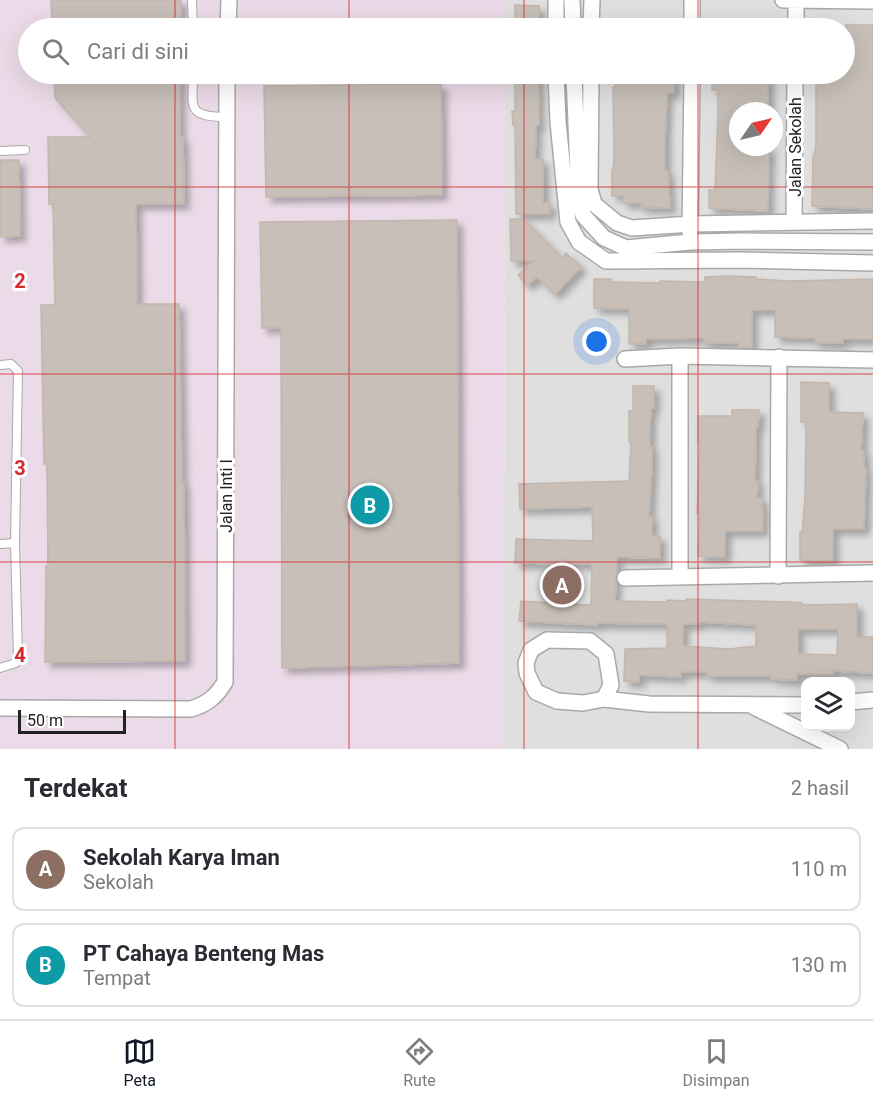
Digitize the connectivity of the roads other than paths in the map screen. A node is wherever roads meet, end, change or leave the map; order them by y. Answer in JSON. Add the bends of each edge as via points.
{"nodes":[{"id":1,"x":192,"y":0,"type":"edge"},
{"id":2,"x":229,"y":0,"type":"edge"},
{"id":3,"x":556,"y":0,"type":"edge"},
{"id":4,"x":572,"y":0,"type":"edge"},
{"id":5,"x":592,"y":0,"type":"edge"},
{"id":6,"x":692,"y":0,"type":"edge"},
{"id":7,"x":783,"y":0,"type":"edge"},
{"id":8,"x":796,"y":0,"type":"edge"},
{"id":9,"x":873,"y":1,"type":"edge"},
{"id":10,"x":193,"y":18,"type":"edge"},
{"id":11,"x":228,"y":18,"type":"edge"},
{"id":12,"x":556,"y":18,"type":"edge"},
{"id":13,"x":573,"y":18,"type":"edge"},
{"id":14,"x":591,"y":18,"type":"edge"},
{"id":15,"x":692,"y":18,"type":"edge"},
{"id":16,"x":796,"y":18,"type":"edge"},
{"id":17,"x":193,"y":84,"type":"edge"},
{"id":18,"x":227,"y":84,"type":"edge"},
{"id":19,"x":556,"y":84,"type":"edge"},
{"id":20,"x":574,"y":84,"type":"edge"},
{"id":21,"x":591,"y":84,"type":"edge"},
{"id":22,"x":692,"y":84,"type":"edge"},
{"id":23,"x":795,"y":84,"type":"edge"},
{"id":24,"x":225,"y":117,"type":"junction"},
{"id":25,"x":558,"y":122,"type":"junction"},
{"id":26,"x":575,"y":123,"type":"junction"},
{"id":27,"x":25,"y":150,"type":"dead end"},
{"id":28,"x":0,"y":151,"type":"edge"},
{"id":29,"x":795,"y":221,"type":"junction"},
{"id":30,"x":873,"y":221,"type":"edge"},
{"id":31,"x":691,"y":224,"type":"junction"},
{"id":32,"x":741,"y":241,"type":"junction"},
{"id":33,"x":690,"y":242,"type":"junction"},
{"id":34,"x":873,"y":242,"type":"edge"},
{"id":35,"x":740,"y":260,"type":"junction"},
{"id":36,"x":873,"y":262,"type":"edge"},
{"id":37,"x":680,"y":356,"type":"junction"},
{"id":38,"x":779,"y":357,"type":"junction"},
{"id":39,"x":626,"y":359,"type":"dead end"},
{"id":40,"x":873,"y":360,"type":"edge"},
{"id":41,"x":0,"y":364,"type":"edge"},
{"id":42,"x":15,"y":543,"type":"junction"},
{"id":43,"x":0,"y":544,"type":"edge"},
{"id":44,"x":873,"y":573,"type":"edge"},
{"id":45,"x":680,"y":576,"type":"junction"},
{"id":46,"x":778,"y":576,"type":"junction"},
{"id":47,"x":625,"y":578,"type":"dead end"},
{"id":48,"x":0,"y":668,"type":"edge"},
{"id":49,"x":604,"y":699,"type":"junction"},
{"id":50,"x":873,"y":700,"type":"edge"},
{"id":51,"x":855,"y":702,"type":"edge"},
{"id":52,"x":751,"y":705,"type":"junction"},
{"id":53,"x":801,"y":705,"type":"edge"},
{"id":54,"x":0,"y":708,"type":"edge"},
{"id":55,"x":840,"y":749,"type":"edge"}],
"edges":[{"from":1,"to":10,"type":"lane"},
{"from":2,"to":11,"type":"street"},
{"from":3,"to":12,"type":"street"},
{"from":4,"to":13,"type":"street"},
{"from":5,"to":14,"type":"street"},
{"from":6,"to":15,"type":"street"},
{"from":7,"to":8,"type":"street"},
{"from":8,"to":9,"type":"street"},
{"from":8,"to":16,"type":"street"},
{"from":17,"to":24,"type":"lane","via":[[196,112],[203,117]]},
{"from":18,"to":24,"type":"street","name":"Jalan Inti I"},
{"from":19,"to":25,"type":"street"},
{"from":20,"to":26,"type":"street"},
{"from":21,"to":31,"type":"street","via":[[590,189],[594,204],[617,223],[632,228]]},
{"from":22,"to":31,"type":"street"},
{"from":23,"to":29,"type":"street","name":"Jalan Sekolah"},
{"from":24,"to":54,"type":"street","name":"Jalan Inti I","via":[[225,682],[218,695],[190,709]]},
{"from":25,"to":26,"type":"street"},
{"from":25,"to":35,"type":"street","via":[[568,222],[579,242],[606,261]]},
{"from":26,"to":33,"type":"street","via":[[583,215],[604,237],[626,248]]},
{"from":27,"to":28,"type":"lane"},
{"from":29,"to":30,"type":"street"},
{"from":29,"to":31,"type":"street"},
{"from":31,"to":33,"type":"street"},
{"from":32,"to":33,"type":"street"},
{"from":32,"to":34,"type":"street"},
{"from":32,"to":35,"type":"street"},
{"from":35,"to":36,"type":"street"},
{"from":37,"to":38,"type":"street"},
{"from":37,"to":39,"type":"street"},
{"from":37,"to":45,"type":"street"},
{"from":38,"to":40,"type":"street"},
{"from":38,"to":46,"type":"street"},
{"from":41,"to":42,"type":"lane","via":[[11,364],[18,371]]},
{"from":42,"to":43,"type":"lane"},
{"from":42,"to":48,"type":"lane","via":[[18,657],[15,663]]},
{"from":44,"to":46,"type":"street"},
{"from":45,"to":46,"type":"street"},
{"from":45,"to":47,"type":"street"},
{"from":49,"to":49,"type":"street","via":[[611,685],[606,654],[590,641],[547,640],[531,650],[527,673],[536,692],[556,701],[583,703]]},
{"from":49,"to":52,"type":"street","via":[[649,705]]},
{"from":50,"to":51,"type":"street"},
{"from":52,"to":53,"type":"street"},
{"from":52,"to":55,"type":"street"}]}
